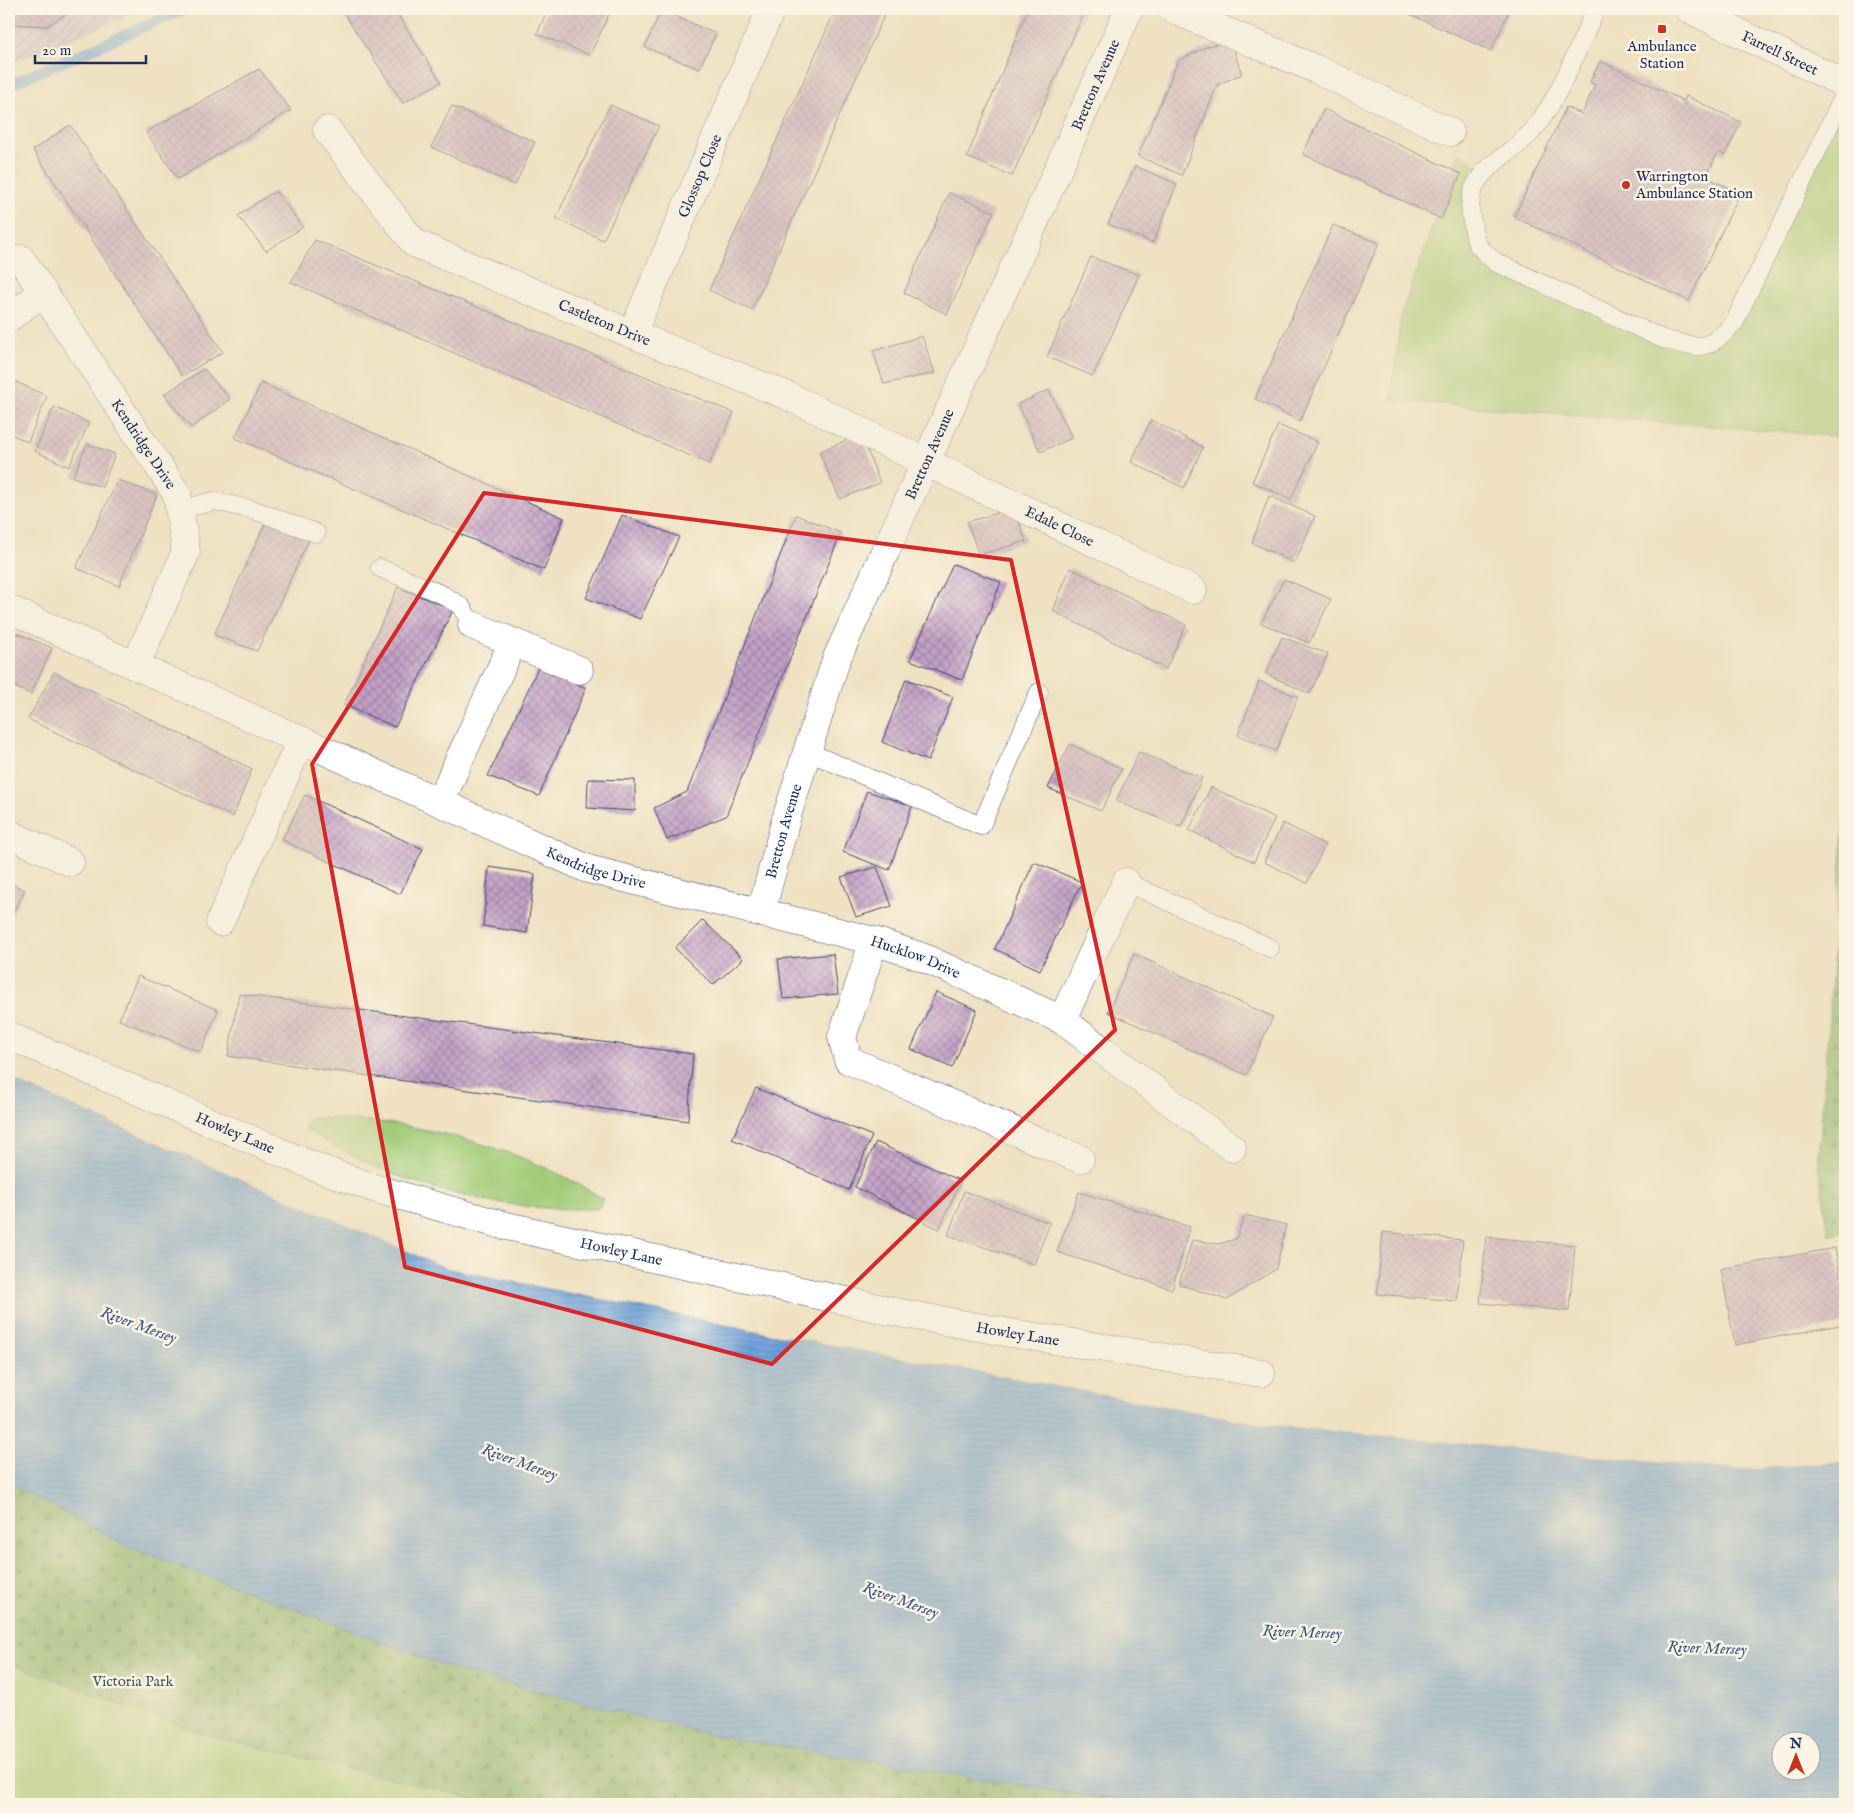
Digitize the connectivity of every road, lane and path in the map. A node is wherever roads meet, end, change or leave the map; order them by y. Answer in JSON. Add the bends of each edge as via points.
{"nodes":[{"id":1,"x":1129,"y":9,"type":"edge"},
{"id":2,"x":1172,"y":9,"type":"edge"},
{"id":3,"x":1596,"y":9,"type":"edge"},
{"id":4,"x":1689,"y":9,"type":"edge"},
{"id":5,"x":761,"y":12,"type":"edge"},
{"id":6,"x":1845,"y":84,"type":"edge"},
{"id":7,"x":1845,"y":93,"type":"edge"},
{"id":8,"x":327,"y":130,"type":"dead end"},
{"id":9,"x":1450,"y":132,"type":"dead end"},
{"id":10,"x":22,"y":259,"type":"dead end"},
{"id":11,"x":43,"y":292,"type":"junction"},
{"id":12,"x":9,"y":318,"type":"edge"},
{"id":13,"x":632,"y":334,"type":"junction"},
{"id":14,"x":925,"y":461,"type":"junction"},
{"id":15,"x":179,"y":510,"type":"junction"},
{"id":16,"x":316,"y":533,"type":"dead end"},
{"id":17,"x":380,"y":568,"type":"dead end"},
{"id":18,"x":1193,"y":590,"type":"dead end"},
{"id":19,"x":9,"y":609,"type":"edge"},
{"id":20,"x":472,"y":625,"type":"joint"},
{"id":21,"x":513,"y":642,"type":"junction"},
{"id":22,"x":135,"y":666,"type":"junction"},
{"id":23,"x":579,"y":670,"type":"dead end"},
{"id":24,"x":1039,"y":692,"type":"dead end"},
{"id":25,"x":301,"y":740,"type":"junction"},
{"id":26,"x":806,"y":751,"type":"junction"},
{"id":27,"x":440,"y":802,"type":"junction"},
{"id":28,"x":9,"y":834,"type":"edge"},
{"id":29,"x":70,"y":862,"type":"dead end"},
{"id":30,"x":1126,"y":882,"type":"joint"},
{"id":31,"x":761,"y":912,"type":"junction"},
{"id":32,"x":220,"y":922,"type":"dead end"},
{"id":33,"x":874,"y":941,"type":"junction"},
{"id":34,"x":1270,"y":948,"type":"dead end"},
{"id":35,"x":1062,"y":1020,"type":"junction"},
{"id":36,"x":9,"y":1036,"type":"edge"},
{"id":37,"x":1232,"y":1148,"type":"dead end"},
{"id":38,"x":1080,"y":1159,"type":"dead end"},
{"id":39,"x":1261,"y":1373,"type":"dead end"}],
"edges":[{"from":1,"to":14,"type":"street","name":"Bretton Avenue"},
{"from":2,"to":9,"type":"street","via":[[1318,70]]},
{"from":3,"to":7,"type":"lane","via":[[1560,87],[1539,123],[1531,134],[1484,171],[1470,195],[1470,211],[1477,244],[1495,262],[1663,340],[1707,346],[1734,324]]},
{"from":4,"to":6,"type":"street","name":"Farrell Street"},
{"from":5,"to":13,"type":"street","name":"Glossop Close"},
{"from":8,"to":13,"type":"street","name":"Castleton Drive","via":[[414,243]]},
{"from":10,"to":11,"type":"street","name":"Kendridge Drive"},
{"from":11,"to":12,"type":"street"},
{"from":11,"to":15,"type":"street","name":"Kendridge Drive","via":[[177,494]]},
{"from":13,"to":14,"type":"street","name":"Castleton Drive","via":[[788,396]]},
{"from":14,"to":18,"type":"street","name":"Edale Close"},
{"from":14,"to":26,"type":"street","name":"Bretton Avenue","via":[[836,660]]},
{"from":15,"to":16,"type":"lane","via":[[214,501],[254,510]]},
{"from":15,"to":22,"type":"street","name":"Kendridge Drive","via":[[186,552]]},
{"from":17,"to":20,"type":"lane","via":[[461,606]]},
{"from":19,"to":22,"type":"street","name":"Kendridge Drive"},
{"from":20,"to":21,"type":"street"},
{"from":21,"to":23,"type":"street"},
{"from":21,"to":27,"type":"street"},
{"from":22,"to":25,"type":"street","name":"Kendridge Drive"},
{"from":24,"to":26,"type":"lane","via":[[981,826]]},
{"from":25,"to":27,"type":"street","name":"Kendridge Drive"},
{"from":25,"to":32,"type":"street"},
{"from":26,"to":31,"type":"street","name":"Bretton Avenue"},
{"from":27,"to":31,"type":"street","name":"Kendridge Drive","via":[[588,869]]},
{"from":28,"to":29,"type":"street"},
{"from":30,"to":34,"type":"lane"},
{"from":30,"to":35,"type":"street"},
{"from":31,"to":33,"type":"street","name":"Hucklow Drive"},
{"from":33,"to":35,"type":"street","name":"Hucklow Drive","via":[[922,957]]},
{"from":33,"to":38,"type":"street","via":[[842,1037],[848,1060]]},
{"from":35,"to":37,"type":"street","name":"Hucklow Drive"},
{"from":36,"to":39,"type":"street","name":"Howley Lane","via":[[313,1166],[377,1189],[502,1225],[900,1313]]}]}
